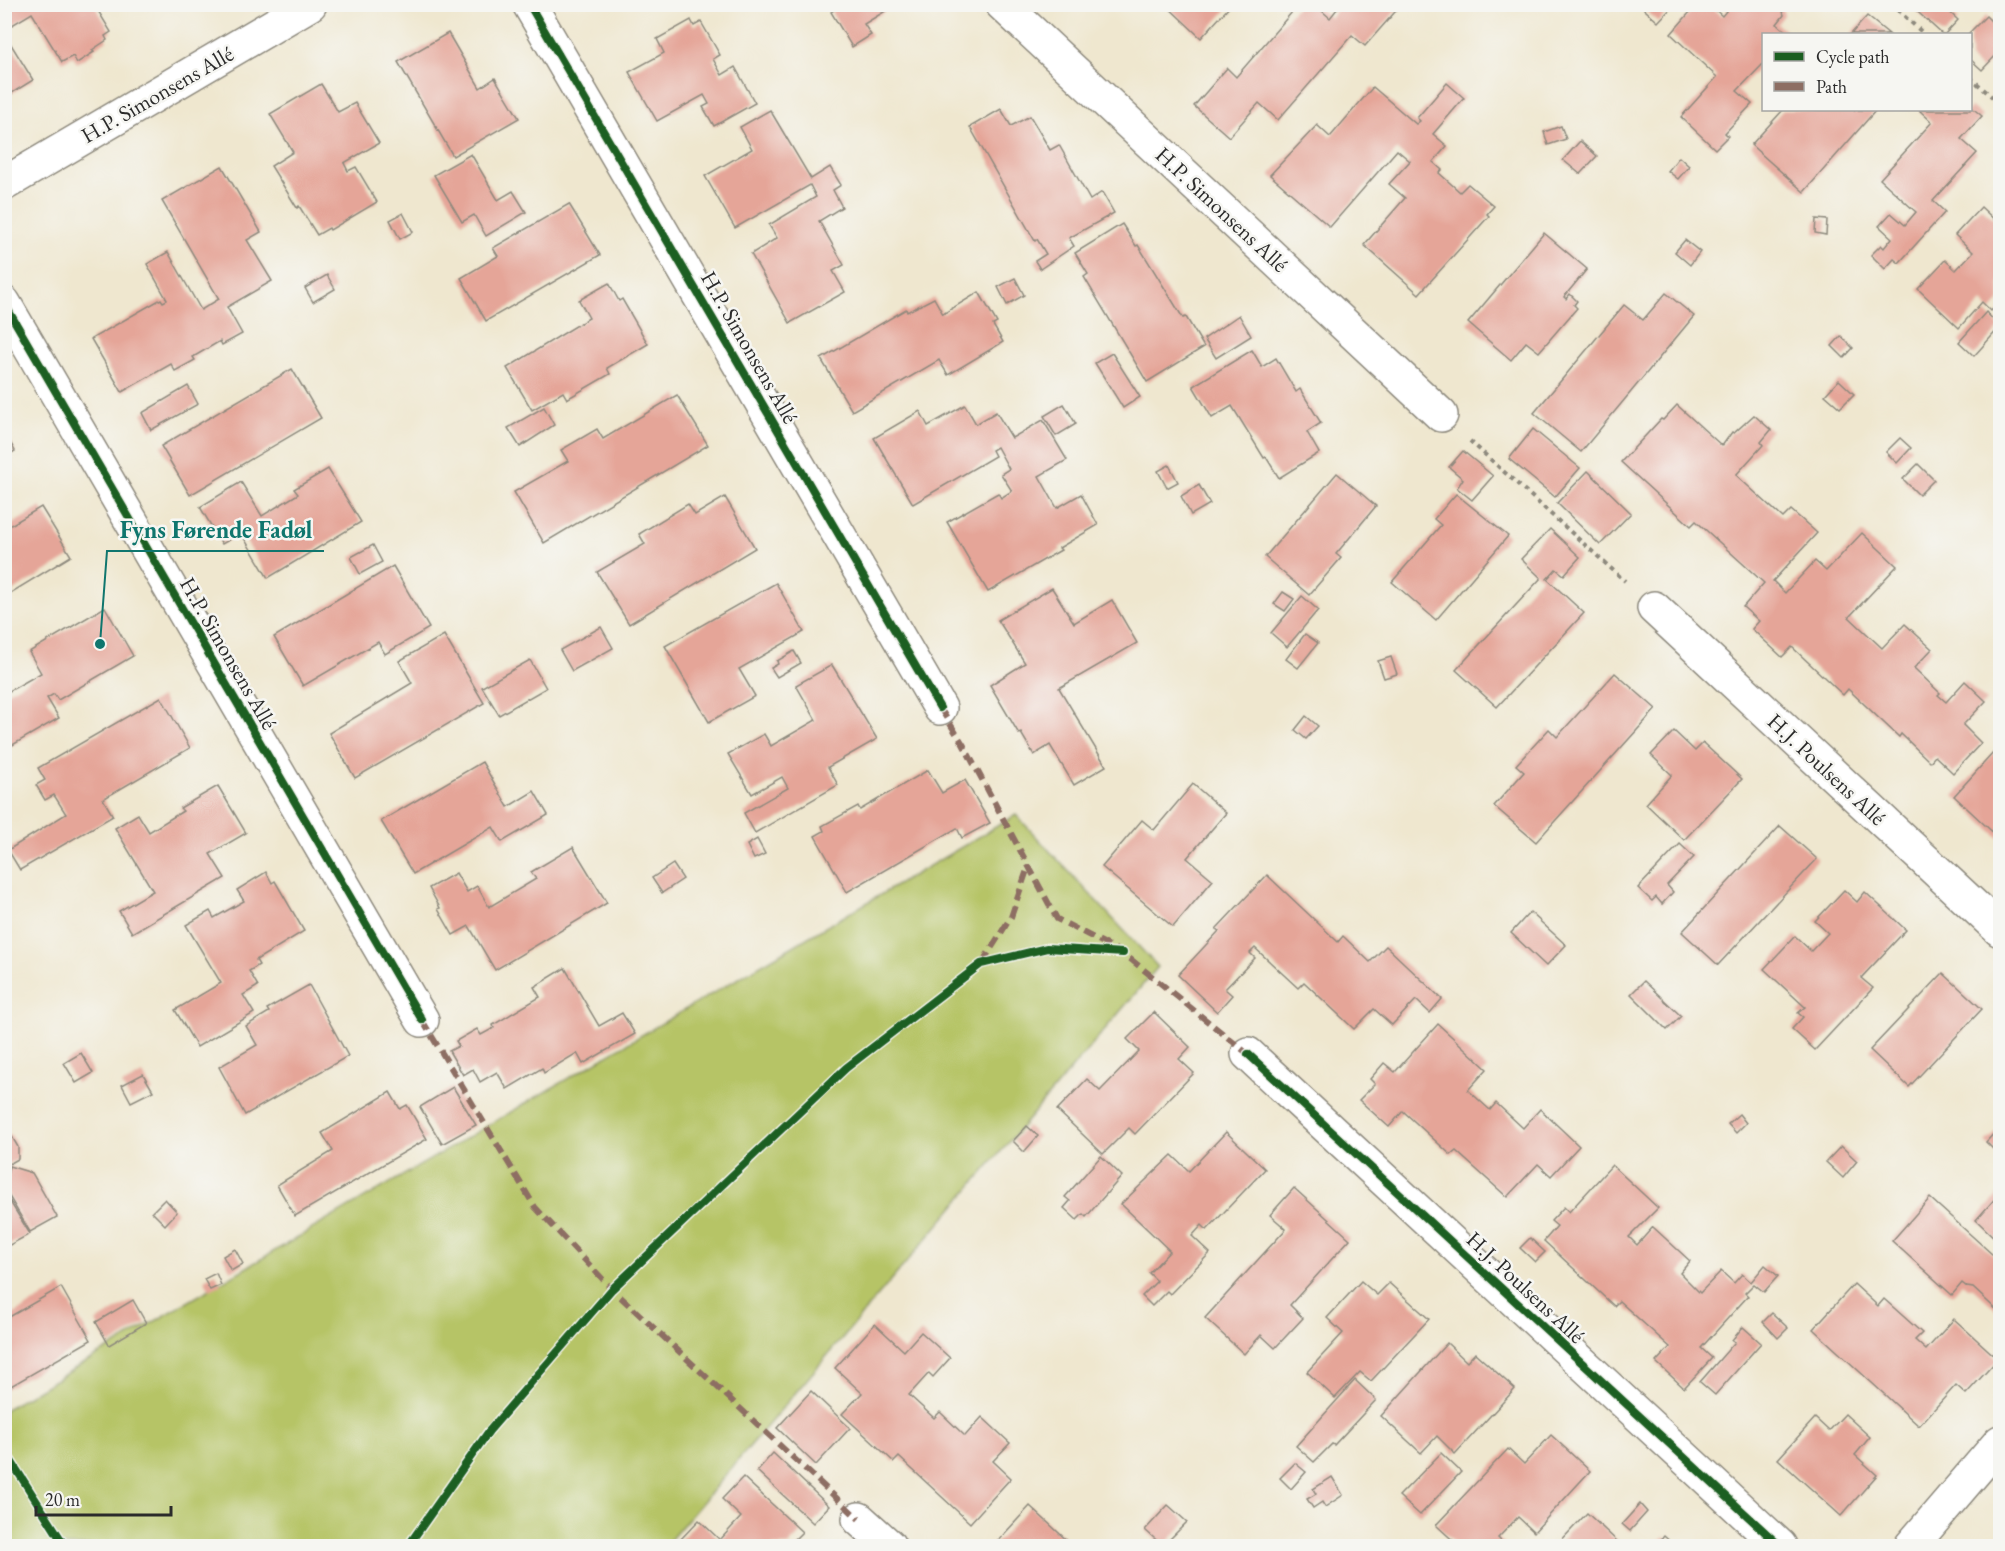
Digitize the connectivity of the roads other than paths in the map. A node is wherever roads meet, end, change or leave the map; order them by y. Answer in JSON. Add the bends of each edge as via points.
{"nodes":[{"id":1,"x":310,"y":4,"type":"edge"},
{"id":2,"x":529,"y":4,"type":"edge"},
{"id":3,"x":1002,"y":4,"type":"edge"},
{"id":4,"x":4,"y":184,"type":"edge"},
{"id":5,"x":4,"y":303,"type":"edge"},
{"id":6,"x":1441,"y":415,"type":"road end"},
{"id":7,"x":1654,"y":608,"type":"road end"},
{"id":8,"x":940,"y":708,"type":"dead end"},
{"id":9,"x":2001,"y":930,"type":"edge"},
{"id":10,"x":422,"y":1020,"type":"dead end"},
{"id":11,"x":1248,"y":1054,"type":"dead end"},
{"id":12,"x":2001,"y":1442,"type":"edge"},
{"id":13,"x":859,"y":1519,"type":"dead end"},
{"id":14,"x":889,"y":1546,"type":"edge"},
{"id":15,"x":1780,"y":1546,"type":"edge"},
{"id":16,"x":1911,"y":1546,"type":"edge"}],
"edges":[{"from":1,"to":4,"type":"street","name":"H.P. Simonsens Allé"},
{"from":2,"to":8,"type":"street","name":"H.P. Simonsens Allé"},
{"from":3,"to":6,"type":"street","name":"H.P. Simonsens Allé"},
{"from":5,"to":10,"type":"street","name":"H.P. Simonsens Allé"},
{"from":7,"to":9,"type":"street","name":"H.J. Poulsens Allé"},
{"from":11,"to":15,"type":"street","name":"H.J. Poulsens Allé"},
{"from":12,"to":16,"type":"street"},
{"from":13,"to":14,"type":"street"}]}
